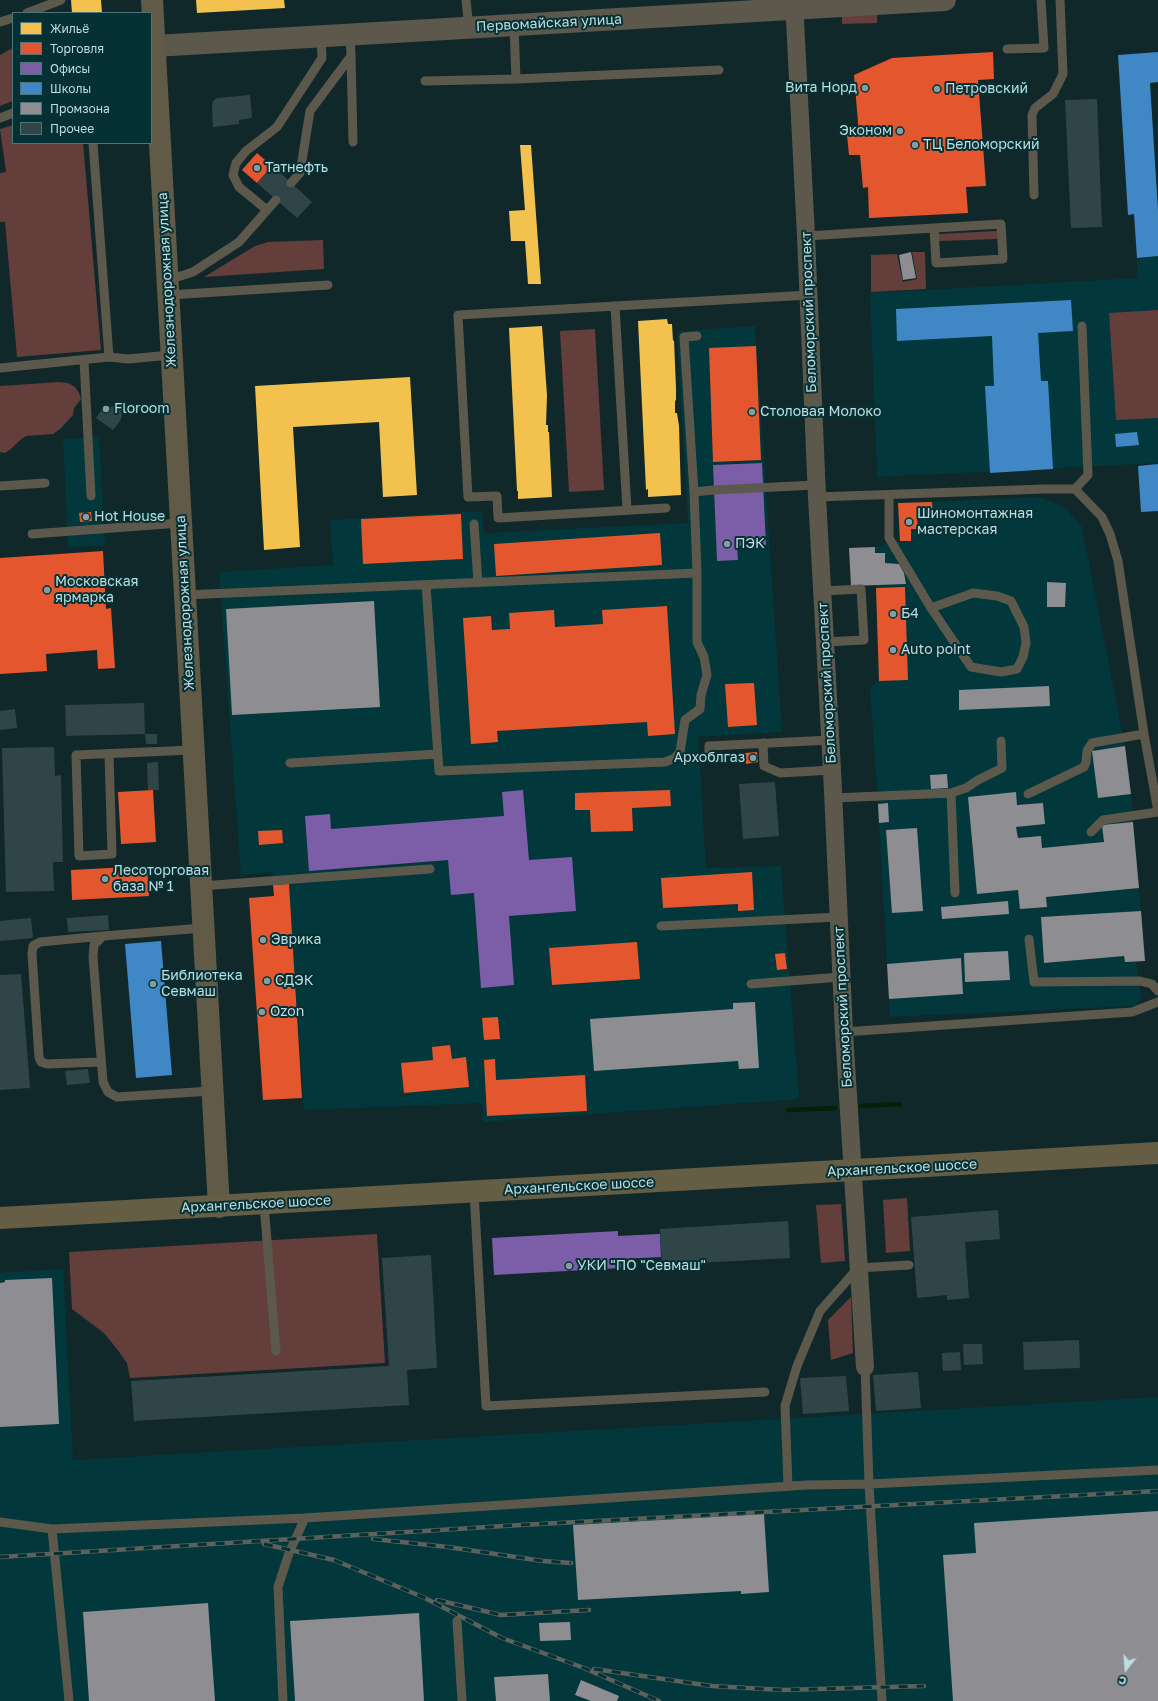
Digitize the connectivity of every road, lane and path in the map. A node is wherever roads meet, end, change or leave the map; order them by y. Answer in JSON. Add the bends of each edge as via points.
{"nodes":[{"id":1,"x":61,"y":0,"type":"edge"},
{"id":2,"x":152,"y":0,"type":"edge"},
{"id":3,"x":466,"y":0,"type":"edge"},
{"id":4,"x":945,"y":0,"type":"edge"},
{"id":5,"x":1041,"y":0,"type":"edge"},
{"id":6,"x":1060,"y":0,"type":"edge"},
{"id":7,"x":794,"y":4,"type":"edge"},
{"id":8,"x":30,"y":12,"type":"edge"},
{"id":9,"x":12,"y":18,"type":"edge"},
{"id":10,"x":0,"y":22,"type":"edge"},
{"id":11,"x":514,"y":25,"type":"junction"},
{"id":12,"x":469,"y":28,"type":"junction"},
{"id":13,"x":350,"y":35,"type":"junction"},
{"id":14,"x":320,"y":37,"type":"junction"},
{"id":15,"x":152,"y":47,"type":"edge"},
{"id":16,"x":1007,"y":49,"type":"dead end"},
{"id":17,"x":351,"y":56,"type":"junction"},
{"id":18,"x":719,"y":70,"type":"dead end"},
{"id":19,"x":516,"y":79,"type":"junction"},
{"id":20,"x":425,"y":81,"type":"dead end"},
{"id":21,"x":12,"y":114,"type":"edge"},
{"id":22,"x":0,"y":118,"type":"edge"},
{"id":23,"x":353,"y":142,"type":"dead end"},
{"id":24,"x":93,"y":144,"type":"edge"},
{"id":25,"x":292,"y":183,"type":"dead end"},
{"id":26,"x":1034,"y":195,"type":"dead end"},
{"id":27,"x":276,"y":200,"type":"dead end"},
{"id":28,"x":267,"y":210,"type":"junction"},
{"id":29,"x":934,"y":228,"type":"junction"},
{"id":30,"x":806,"y":236,"type":"junction"},
{"id":31,"x":328,"y":285,"type":"dead end"},
{"id":32,"x":168,"y":287,"type":"junction"},
{"id":33,"x":809,"y":295,"type":"junction"},
{"id":34,"x":615,"y":306,"type":"junction"},
{"id":35,"x":1082,"y":326,"type":"dead end"},
{"id":36,"x":697,"y":336,"type":"dead end"},
{"id":37,"x":171,"y":355,"type":"junction"},
{"id":38,"x":109,"y":357,"type":"junction"},
{"id":39,"x":84,"y":360,"type":"junction"},
{"id":40,"x":0,"y":368,"type":"edge"},
{"id":41,"x":45,"y":483,"type":"dead end"},
{"id":42,"x":0,"y":486,"type":"edge"},
{"id":43,"x":1075,"y":489,"type":"junction"},
{"id":44,"x":816,"y":491,"type":"junction"},
{"id":45,"x":694,"y":492,"type":"junction"},
{"id":46,"x":889,"y":495,"type":"junction"},
{"id":47,"x":91,"y":496,"type":"dead end"},
{"id":48,"x":666,"y":508,"type":"dead end"},
{"id":49,"x":627,"y":510,"type":"junction"},
{"id":50,"x":180,"y":523,"type":"junction"},
{"id":51,"x":474,"y":524,"type":"dead end"},
{"id":52,"x":32,"y":534,"type":"dead end"},
{"id":53,"x":697,"y":574,"type":"junction"},
{"id":54,"x":478,"y":582,"type":"junction"},
{"id":55,"x":426,"y":585,"type":"junction"},
{"id":56,"x":822,"y":591,"type":"junction"},
{"id":57,"x":184,"y":595,"type":"junction"},
{"id":58,"x":932,"y":608,"type":"junction"},
{"id":59,"x":825,"y":642,"type":"junction"},
{"id":60,"x":1144,"y":734,"type":"junction"},
{"id":61,"x":830,"y":740,"type":"junction"},
{"id":62,"x":1001,"y":741,"type":"dead end"},
{"id":63,"x":763,"y":743,"type":"junction"},
{"id":64,"x":193,"y":750,"type":"junction"},
{"id":65,"x":109,"y":754,"type":"junction"},
{"id":66,"x":438,"y":754,"type":"junction"},
{"id":67,"x":709,"y":755,"type":"dead end"},
{"id":68,"x":290,"y":763,"type":"dead end"},
{"id":69,"x":832,"y":770,"type":"junction"},
{"id":70,"x":951,"y":793,"type":"junction"},
{"id":71,"x":1028,"y":794,"type":"dead end"},
{"id":72,"x":833,"y":798,"type":"junction"},
{"id":73,"x":1158,"y":812,"type":"edge"},
{"id":74,"x":1091,"y":832,"type":"dead end"},
{"id":75,"x":430,"y":869,"type":"dead end"},
{"id":76,"x":201,"y":886,"type":"junction"},
{"id":77,"x":955,"y":893,"type":"dead end"},
{"id":78,"x":838,"y":917,"type":"junction"},
{"id":79,"x":661,"y":926,"type":"dead end"},
{"id":80,"x":203,"y":928,"type":"junction"},
{"id":81,"x":103,"y":936,"type":"junction"},
{"id":82,"x":1029,"y":939,"type":"dead end"},
{"id":83,"x":841,"y":977,"type":"junction"},
{"id":84,"x":751,"y":984,"type":"dead end"},
{"id":85,"x":1158,"y":991,"type":"edge"},
{"id":86,"x":1158,"y":1002,"type":"edge"},
{"id":87,"x":844,"y":1032,"type":"junction"},
{"id":88,"x":102,"y":1062,"type":"junction"},
{"id":89,"x":212,"y":1091,"type":"junction"},
{"id":90,"x":1158,"y":1153,"type":"edge"},
{"id":91,"x":852,"y":1170,"type":"junction"},
{"id":92,"x":474,"y":1192,"type":"junction"},
{"id":93,"x":264,"y":1204,"type":"junction"},
{"id":94,"x":219,"y":1207,"type":"junction"},
{"id":95,"x":0,"y":1218,"type":"edge"},
{"id":96,"x":908,"y":1265,"type":"dead end"},
{"id":97,"x":858,"y":1268,"type":"junction"},
{"id":98,"x":276,"y":1351,"type":"dead end"},
{"id":99,"x":865,"y":1367,"type":"joint"},
{"id":100,"x":765,"y":1392,"type":"dead end"},
{"id":101,"x":1158,"y":1470,"type":"edge"},
{"id":102,"x":869,"y":1484,"type":"junction"},
{"id":103,"x":788,"y":1486,"type":"junction"},
{"id":104,"x":305,"y":1518,"type":"junction"},
{"id":105,"x":0,"y":1522,"type":"edge"},
{"id":106,"x":52,"y":1529,"type":"junction"},
{"id":107,"x":457,"y":1621,"type":"dead end"},
{"id":108,"x":69,"y":1701,"type":"edge"},
{"id":109,"x":283,"y":1701,"type":"edge"},
{"id":110,"x":462,"y":1701,"type":"edge"},
{"id":111,"x":882,"y":1701,"type":"edge"}],
"edges":[{"from":1,"to":8,"type":"lane"},
{"from":2,"to":15,"type":"main road","name":"Железнодорожная улица"},
{"from":3,"to":12,"type":"lane"},
{"from":4,"to":7,"type":"street","name":"Первомайская улица"},
{"from":5,"to":16,"type":"lane","via":[[1044,48]]},
{"from":6,"to":26,"type":"lane","via":[[1064,74],[1052,94],[1035,108],[1032,115]]},
{"from":7,"to":11,"type":"street","name":"Первомайская улица"},
{"from":7,"to":30,"type":"street","name":"Беломорский проспект"},
{"from":9,"to":10,"type":"lane"},
{"from":11,"to":12,"type":"street","name":"Первомайская улица"},
{"from":11,"to":19,"type":"lane"},
{"from":12,"to":13,"type":"street","name":"Первомайская улица"},
{"from":13,"to":14,"type":"street","name":"Первомайская улица"},
{"from":13,"to":17,"type":"lane"},
{"from":14,"to":15,"type":"street","name":"Первомайская улица"},
{"from":14,"to":28,"type":"lane","via":[[322,58],[277,127],[236,162],[233,175],[239,187]]},
{"from":15,"to":32,"type":"main road","name":"Железнодорожная улица"},
{"from":17,"to":23,"type":"lane"},
{"from":17,"to":25,"type":"lane","via":[[310,111],[300,173]]},
{"from":18,"to":19,"type":"lane"},
{"from":19,"to":20,"type":"lane"},
{"from":21,"to":22,"type":"lane"},
{"from":24,"to":38,"type":"lane"},
{"from":27,"to":28,"type":"lane"},
{"from":28,"to":32,"type":"lane","via":[[239,242]]},
{"from":29,"to":29,"type":"lane","via":[[936,263],[1003,259],[1001,224]]},
{"from":29,"to":30,"type":"lane"},
{"from":30,"to":33,"type":"street","name":"Беломорский проспект"},
{"from":31,"to":32,"type":"lane"},
{"from":32,"to":37,"type":"main road","name":"Железнодорожная улица"},
{"from":33,"to":34,"type":"lane"},
{"from":33,"to":44,"type":"street","name":"Беломорский проспект"},
{"from":34,"to":49,"type":"lane"},
{"from":34,"to":49,"type":"lane","via":[[458,315],[468,497],[497,496],[498,518]]},
{"from":35,"to":43,"type":"lane","via":[[1088,475]]},
{"from":36,"to":45,"type":"lane","via":[[684,337]]},
{"from":37,"to":38,"type":"lane","via":[[128,359]]},
{"from":37,"to":50,"type":"main road","name":"Железнодорожная улица"},
{"from":38,"to":39,"type":"lane"},
{"from":39,"to":40,"type":"lane"},
{"from":39,"to":47,"type":"lane"},
{"from":41,"to":42,"type":"lane"},
{"from":43,"to":46,"type":"lane"},
{"from":43,"to":60,"type":"lane","via":[[1102,517],[1118,561]]},
{"from":44,"to":45,"type":"lane"},
{"from":44,"to":46,"type":"lane"},
{"from":44,"to":56,"type":"street","name":"Беломорский проспект"},
{"from":45,"to":53,"type":"lane"},
{"from":46,"to":58,"type":"lane","via":[[890,538]]},
{"from":48,"to":49,"type":"lane"},
{"from":50,"to":52,"type":"lane"},
{"from":50,"to":57,"type":"main road","name":"Железнодорожная улица"},
{"from":51,"to":54,"type":"lane"},
{"from":53,"to":54,"type":"lane"},
{"from":53,"to":66,"type":"lane","via":[[698,642],[707,675],[700,709],[685,720],[680,752],[675,758],[666,762],[439,771]]},
{"from":54,"to":55,"type":"lane"},
{"from":55,"to":57,"type":"lane"},
{"from":55,"to":66,"type":"lane"},
{"from":56,"to":59,"type":"street","name":"Беломорский проспект"},
{"from":56,"to":59,"type":"lane","via":[[861,589],[864,640]]},
{"from":57,"to":64,"type":"main road","name":"Железнодорожная улица"},
{"from":58,"to":58,"type":"lane","via":[[971,667],[1001,672],[1017,668],[1023,657],[1026,642],[1024,627],[1011,601],[997,596],[973,593]]},
{"from":59,"to":61,"type":"street","name":"Беломорский проспект"},
{"from":60,"to":71,"type":"lane","via":[[1092,743],[1087,751],[1084,767]]},
{"from":60,"to":73,"type":"lane"},
{"from":61,"to":63,"type":"lane"},
{"from":61,"to":69,"type":"street","name":"Беломорский проспект"},
{"from":62,"to":70,"type":"lane","via":[[1002,768],[966,788]]},
{"from":63,"to":67,"type":"lane","via":[[709,746]]},
{"from":63,"to":69,"type":"lane","via":[[764,766],[780,773]]},
{"from":64,"to":65,"type":"lane"},
{"from":64,"to":76,"type":"main road","name":"Железнодорожная улица"},
{"from":65,"to":65,"type":"lane","via":[[76,755],[79,856],[112,854]]},
{"from":66,"to":68,"type":"lane"},
{"from":69,"to":72,"type":"street","name":"Беломорский проспект"},
{"from":70,"to":72,"type":"lane"},
{"from":70,"to":77,"type":"lane"},
{"from":72,"to":78,"type":"street","name":"Беломорский проспект"},
{"from":73,"to":74,"type":"lane","via":[[1103,820]]},
{"from":75,"to":76,"type":"lane"},
{"from":76,"to":80,"type":"main road","name":"Железнодорожная улица"},
{"from":78,"to":79,"type":"lane"},
{"from":78,"to":83,"type":"street","name":"Беломорский проспект"},
{"from":80,"to":81,"type":"lane"},
{"from":80,"to":89,"type":"main road","name":"Железнодорожная улица"},
{"from":81,"to":88,"type":"lane","via":[[94,945],[93,957]]},
{"from":81,"to":88,"type":"lane","via":[[40,942],[33,946],[32,954],[41,1062]]},
{"from":82,"to":85,"type":"lane","via":[[1034,982],[1140,980],[1152,984]]},
{"from":83,"to":84,"type":"lane"},
{"from":83,"to":87,"type":"street","name":"Беломорский проспект"},
{"from":86,"to":87,"type":"lane","via":[[1132,1012]]},
{"from":87,"to":91,"type":"street","name":"Беломорский проспект"},
{"from":88,"to":89,"type":"lane","via":[[103,1082],[108,1092],[117,1097]]},
{"from":89,"to":94,"type":"main road","name":"Железнодорожная улица"},
{"from":90,"to":91,"type":"main road","name":"Архангельское шоссе"},
{"from":91,"to":92,"type":"main road","name":"Архангельское шоссе"},
{"from":91,"to":97,"type":"street","name":"Беломорский проспект"},
{"from":92,"to":93,"type":"main road","name":"Архангельское шоссе"},
{"from":92,"to":100,"type":"lane","via":[[486,1406]]},
{"from":93,"to":94,"type":"main road","name":"Архангельское шоссе"},
{"from":93,"to":98,"type":"lane"},
{"from":94,"to":95,"type":"main road","name":"Архангельское шоссе"},
{"from":96,"to":97,"type":"lane"},
{"from":97,"to":99,"type":"street","name":"Беломорский проспект"},
{"from":97,"to":103,"type":"lane","via":[[820,1311],[797,1366],[785,1406]]},
{"from":99,"to":102,"type":"lane"},
{"from":101,"to":102,"type":"lane"},
{"from":102,"to":103,"type":"lane"},
{"from":102,"to":111,"type":"lane"},
{"from":103,"to":104,"type":"lane"},
{"from":104,"to":106,"type":"lane"},
{"from":104,"to":109,"type":"lane","via":[[289,1553],[278,1587]]},
{"from":105,"to":106,"type":"lane"},
{"from":106,"to":108,"type":"lane"},
{"from":107,"to":110,"type":"lane"}]}
